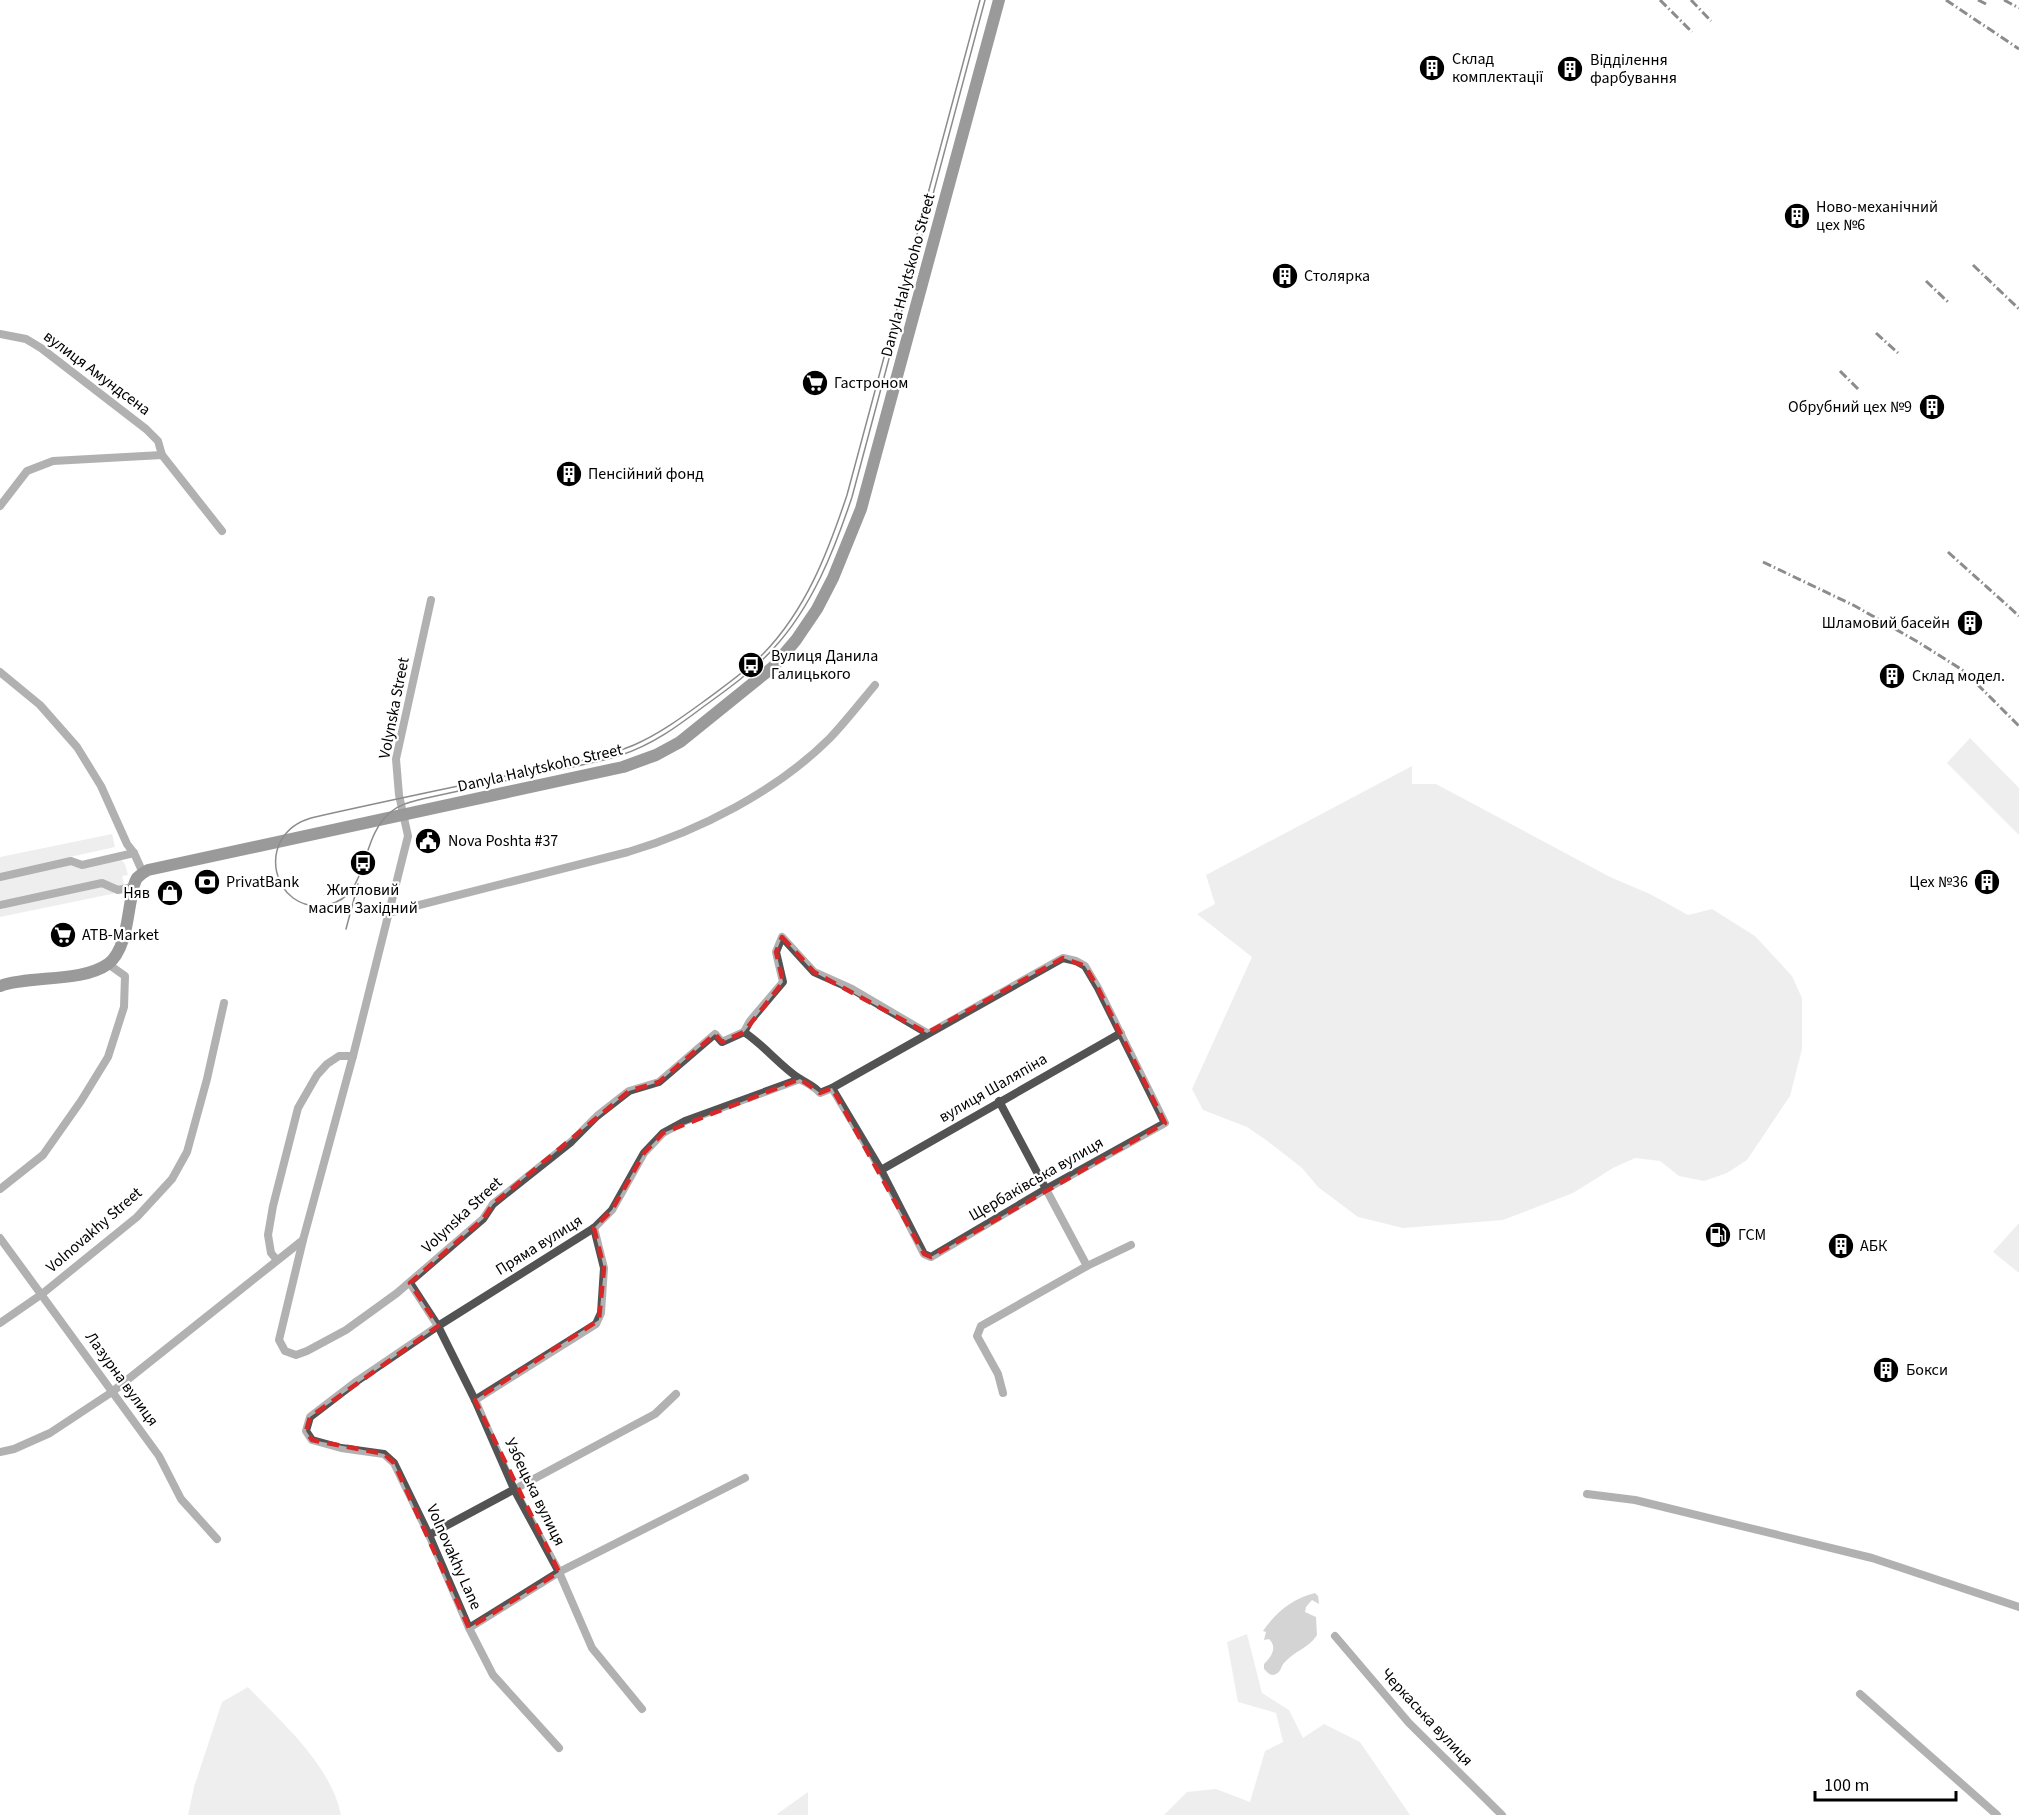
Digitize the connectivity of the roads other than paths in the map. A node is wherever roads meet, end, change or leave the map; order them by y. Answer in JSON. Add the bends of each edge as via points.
{"nodes":[{"id":1,"x":999,"y":0,"type":"edge"},
{"id":2,"x":0,"y":334,"type":"edge"},
{"id":3,"x":162,"y":455,"type":"junction"},
{"id":4,"x":0,"y":506,"type":"edge"},
{"id":5,"x":222,"y":531,"type":"dead end"},
{"id":6,"x":431,"y":600,"type":"dead end"},
{"id":7,"x":0,"y":672,"type":"edge"},
{"id":8,"x":875,"y":685,"type":"dead end"},
{"id":9,"x":404,"y":815,"type":"junction"},
{"id":10,"x":134,"y":853,"type":"junction"},
{"id":11,"x":143,"y":873,"type":"junction"},
{"id":12,"x":0,"y":877,"type":"edge"},
{"id":13,"x":133,"y":888,"type":"junction"},
{"id":14,"x":0,"y":905,"type":"edge"},
{"id":15,"x":388,"y":913,"type":"junction"},
{"id":16,"x":108,"y":964,"type":"junction"},
{"id":17,"x":0,"y":986,"type":"edge"},
{"id":18,"x":224,"y":1003,"type":"dead end"},
{"id":19,"x":744,"y":1032,"type":"junction"},
{"id":20,"x":1121,"y":1033,"type":"junction"},
{"id":21,"x":927,"y":1034,"type":"junction"},
{"id":22,"x":353,"y":1056,"type":"junction"},
{"id":23,"x":800,"y":1079,"type":"junction"},
{"id":24,"x":832,"y":1088,"type":"junction"},
{"id":25,"x":999,"y":1101,"type":"junction"},
{"id":26,"x":881,"y":1170,"type":"junction"},
{"id":27,"x":0,"y":1189,"type":"edge"},
{"id":28,"x":1046,"y":1190,"type":"junction"},
{"id":29,"x":594,"y":1228,"type":"junction"},
{"id":30,"x":0,"y":1238,"type":"edge"},
{"id":31,"x":303,"y":1240,"type":"junction"},
{"id":32,"x":1131,"y":1245,"type":"dead end"},
{"id":33,"x":278,"y":1260,"type":"junction"},
{"id":34,"x":1087,"y":1266,"type":"junction"},
{"id":35,"x":410,"y":1283,"type":"junction"},
{"id":36,"x":42,"y":1294,"type":"junction"},
{"id":37,"x":0,"y":1323,"type":"edge"},
{"id":38,"x":438,"y":1326,"type":"junction"},
{"id":39,"x":112,"y":1392,"type":"junction"},
{"id":40,"x":1003,"y":1393,"type":"dead end"},
{"id":41,"x":676,"y":1394,"type":"dead end"},
{"id":42,"x":475,"y":1400,"type":"junction"},
{"id":43,"x":310,"y":1417,"type":"joint"},
{"id":44,"x":0,"y":1452,"type":"edge"},
{"id":45,"x":745,"y":1478,"type":"dead end"},
{"id":46,"x":514,"y":1488,"type":"junction"},
{"id":47,"x":1587,"y":1494,"type":"dead end"},
{"id":48,"x":429,"y":1535,"type":"junction"},
{"id":49,"x":217,"y":1539,"type":"dead end"},
{"id":50,"x":559,"y":1572,"type":"junction"},
{"id":51,"x":2019,"y":1606,"type":"edge"},
{"id":52,"x":469,"y":1628,"type":"junction"},
{"id":53,"x":1335,"y":1636,"type":"dead end"},
{"id":54,"x":1860,"y":1694,"type":"dead end"},
{"id":55,"x":642,"y":1709,"type":"dead end"},
{"id":56,"x":559,"y":1748,"type":"dead end"},
{"id":57,"x":1502,"y":1815,"type":"edge"},
{"id":58,"x":1996,"y":1815,"type":"edge"}],
"edges":[{"from":1,"to":9,"type":"street","name":"Danyla Halytskoho Street","via":[[861,509],[833,578],[796,640],[773,667],[741,694],[680,742],[656,755],[596,774]]},
{"from":2,"to":3,"type":"street","name":"вулиця Амундсена","via":[[26,339],[41,348],[146,429],[158,441]]},
{"from":3,"to":4,"type":"street","via":[[53,461],[27,471]]},
{"from":3,"to":5,"type":"street","name":"вулиця Амундсена"},
{"from":6,"to":9,"type":"street","name":"Volynska Street","via":[[396,759]]},
{"from":7,"to":10,"type":"street","via":[[40,705],[77,747]]},
{"from":8,"to":15,"type":"street","via":[[830,738],[791,772],[720,816],[666,841]]},
{"from":9,"to":11,"type":"street","name":"Danyla Halytskoho Street"},
{"from":9,"to":15,"type":"street","name":"Volynska Street","via":[[408,836]]},
{"from":10,"to":11,"type":"street"},
{"from":10,"to":12,"type":"street","via":[[82,865],[71,861]]},
{"from":11,"to":13,"type":"street"},
{"from":13,"to":14,"type":"street","via":[[118,890],[102,883]]},
{"from":13,"to":16,"type":"street","via":[[124,935]]},
{"from":15,"to":22,"type":"street","name":"Volynska Street"},
{"from":16,"to":17,"type":"street","via":[[93,971]]},
{"from":16,"to":27,"type":"street","via":[[125,976],[124,1007],[108,1057],[43,1155]]},
{"from":18,"to":36,"type":"street","name":"Volnovakhy Street","via":[[188,1152],[172,1179],[137,1217]]},
{"from":19,"to":21,"type":"street","via":[[783,982],[776,952],[782,937],[814,972],[852,989]]},
{"from":19,"to":23,"type":"street"},
{"from":19,"to":35,"type":"street","name":"Volynska Street","via":[[722,1042],[715,1034],[659,1082],[629,1091],[494,1204],[483,1220]]},
{"from":20,"to":21,"type":"street","via":[[1085,966],[1063,958]]},
{"from":20,"to":25,"type":"street","name":"вулиця Шаляпіна"},
{"from":20,"to":28,"type":"street","name":"Щербаківська вулиця","via":[[1165,1123]]},
{"from":21,"to":24,"type":"street"},
{"from":22,"to":31,"type":"street","name":"Volynska Street"},
{"from":22,"to":33,"type":"street","via":[[339,1056],[327,1064],[298,1108],[268,1235],[271,1253]]},
{"from":23,"to":24,"type":"street","via":[[820,1093]]},
{"from":23,"to":29,"type":"street","name":"Пряма вулиця","via":[[663,1133],[644,1153],[612,1210]]},
{"from":24,"to":26,"type":"street"},
{"from":25,"to":26,"type":"street","name":"вулиця Шаляпіна"},
{"from":25,"to":28,"type":"street"},
{"from":26,"to":28,"type":"street","name":"Щербаківська вулиця","via":[[924,1254],[932,1257]]},
{"from":28,"to":34,"type":"street"},
{"from":29,"to":38,"type":"street","name":"Пряма вулиця"},
{"from":29,"to":42,"type":"street","via":[[604,1268],[599,1320]]},
{"from":30,"to":36,"type":"street","name":"Лазурна вулиця"},
{"from":31,"to":33,"type":"street"},
{"from":31,"to":35,"type":"street","name":"Volynska Street","via":[[279,1340],[285,1351],[296,1355],[346,1330]]},
{"from":32,"to":34,"type":"street"},
{"from":33,"to":39,"type":"street"},
{"from":34,"to":40,"type":"street","via":[[981,1326],[977,1336],[998,1374]]},
{"from":35,"to":38,"type":"street","name":"Узбецька вулиця"},
{"from":36,"to":37,"type":"street","name":"Volnovakhy Street"},
{"from":36,"to":39,"type":"street","name":"Лазурна вулиця"},
{"from":38,"to":42,"type":"street","name":"Узбецька вулиця"},
{"from":38,"to":43,"type":"street","name":"Пряма вулиця"},
{"from":39,"to":44,"type":"street","via":[[50,1433]]},
{"from":39,"to":49,"type":"street","name":"Лазурна вулиця","via":[[159,1456],[181,1499]]},
{"from":41,"to":46,"type":"street","via":[[656,1414]]},
{"from":42,"to":46,"type":"street","name":"Узбецька вулиця"},
{"from":43,"to":48,"type":"street","name":"Volnovakhy Lane","via":[[306,1431],[312,1440],[384,1454],[394,1462]]},
{"from":45,"to":50,"type":"street"},
{"from":46,"to":48,"type":"street"},
{"from":46,"to":50,"type":"street","name":"Узбецька вулиця"},
{"from":47,"to":51,"type":"street","via":[[1635,1500],[1872,1558]]},
{"from":48,"to":52,"type":"street","name":"Volnovakhy Lane"},
{"from":50,"to":52,"type":"street"},
{"from":50,"to":55,"type":"street","name":"Узбецька вулиця","via":[[592,1648]]},
{"from":52,"to":56,"type":"street","name":"Volnovakhy Lane","via":[[493,1675]]},
{"from":53,"to":57,"type":"street","name":"Черкаська вулиця","via":[[1409,1724]]},
{"from":54,"to":58,"type":"street"}]}
